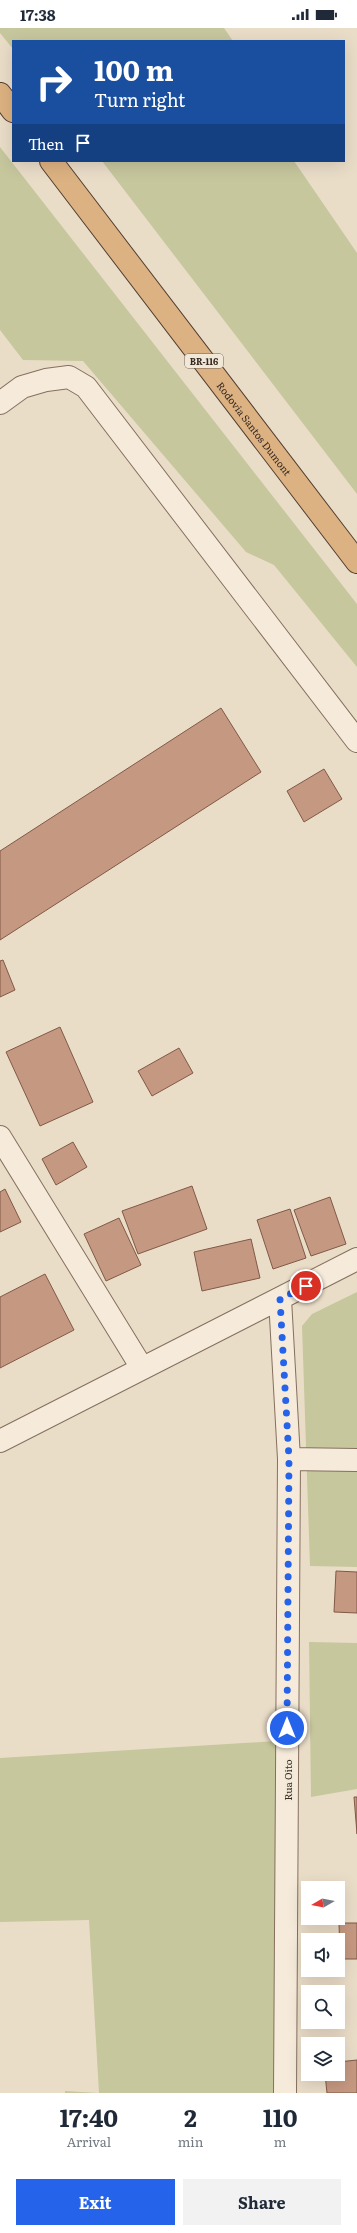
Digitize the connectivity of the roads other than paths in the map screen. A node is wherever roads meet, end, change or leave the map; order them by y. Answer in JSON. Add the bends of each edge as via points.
{"nodes":[{"id":1,"x":0,"y":94,"type":"edge"},
{"id":2,"x":12,"y":110,"type":"edge"},
{"id":3,"x":52,"y":162,"type":"edge"},
{"id":4,"x":0,"y":403,"type":"edge"},
{"id":5,"x":357,"y":562,"type":"edge"},
{"id":6,"x":357,"y":741,"type":"edge"},
{"id":7,"x":0,"y":1137,"type":"edge"},
{"id":8,"x":357,"y":1259,"type":"edge"},
{"id":9,"x":280,"y":1299,"type":"junction"},
{"id":10,"x":142,"y":1368,"type":"junction"},
{"id":11,"x":0,"y":1441,"type":"edge"},
{"id":12,"x":289,"y":1459,"type":"junction"},
{"id":13,"x":357,"y":1460,"type":"edge"},
{"id":14,"x":284,"y":2093,"type":"edge"}],
"edges":[{"from":1,"to":2,"type":"highway"},
{"from":3,"to":5,"type":"highway","name":"Rodovia Santos Dumont","number":"BR-116"},
{"from":4,"to":6,"type":"street","via":[[22,387],[46,380],[69,377],[86,387]]},
{"from":7,"to":10,"type":"street"},
{"from":8,"to":9,"type":"street"},
{"from":9,"to":10,"type":"street"},
{"from":9,"to":12,"type":"street","name":"Rua Oito"},
{"from":10,"to":11,"type":"street"},
{"from":12,"to":13,"type":"street"},
{"from":12,"to":14,"type":"street","name":"Rua Oito"}]}
